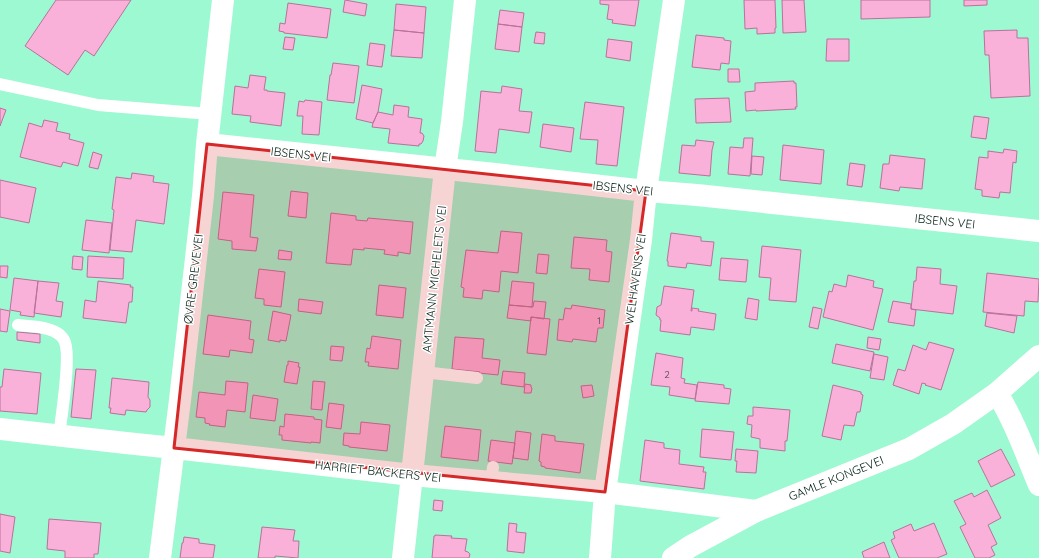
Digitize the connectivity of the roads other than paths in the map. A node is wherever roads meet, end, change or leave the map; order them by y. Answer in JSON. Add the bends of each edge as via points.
{"nodes":[{"id":1,"x":223,"y":0,"type":"edge"},
{"id":2,"x":465,"y":0,"type":"edge"},
{"id":3,"x":674,"y":0,"type":"edge"},
{"id":4,"x":0,"y":84,"type":"edge"},
{"id":5,"x":210,"y":114,"type":"junction"},
{"id":6,"x":207,"y":144,"type":"junction"},
{"id":7,"x":445,"y":169,"type":"junction"},
{"id":8,"x":646,"y":191,"type":"junction"},
{"id":9,"x":1039,"y":230,"type":"edge"},
{"id":10,"x":18,"y":325,"type":"dead end"},
{"id":11,"x":1039,"y":356,"type":"edge"},
{"id":12,"x":424,"y":372,"type":"junction"},
{"id":13,"x":477,"y":378,"type":"dead end"},
{"id":14,"x":997,"y":393,"type":"junction"},
{"id":15,"x":0,"y":429,"type":"edge"},
{"id":16,"x":59,"y":436,"type":"junction"},
{"id":17,"x":174,"y":448,"type":"junction"},
{"id":18,"x":412,"y":475,"type":"junction"},
{"id":19,"x":1039,"y":485,"type":"edge"},
{"id":20,"x":605,"y":492,"type":"junction"},
{"id":21,"x":756,"y":511,"type":"junction"},
{"id":22,"x":160,"y":558,"type":"edge"},
{"id":23,"x":403,"y":558,"type":"edge"},
{"id":24,"x":600,"y":558,"type":"edge"},
{"id":25,"x":672,"y":558,"type":"edge"}],
"edges":[{"from":1,"to":5,"type":"street","name":"ØVRE GREVEVEI"},
{"from":2,"to":7,"type":"street","name":"AMTMANN MICHELETS VEI"},
{"from":3,"to":8,"type":"street","name":"WELHAVENS VEI"},
{"from":4,"to":5,"type":"lane","via":[[98,105]]},
{"from":5,"to":6,"type":"street","name":"ØVRE GREVEVEI"},
{"from":6,"to":7,"type":"street","name":"IBSENS VEI"},
{"from":6,"to":17,"type":"street","name":"ØVRE GREVEVEI"},
{"from":7,"to":8,"type":"street","name":"IBSENS VEI"},
{"from":7,"to":12,"type":"street","name":"AMTMANN MICHELETS VEI"},
{"from":8,"to":9,"type":"street","name":"IBSENS VEI"},
{"from":8,"to":20,"type":"street","name":"WELHAVENS VEI"},
{"from":10,"to":16,"type":"lane","via":[[53,331],[64,340],[67,356]]},
{"from":11,"to":14,"type":"street","name":"GAMLE KONGEVEI"},
{"from":12,"to":13,"type":"lane"},
{"from":12,"to":18,"type":"street","name":"AMTMANN MICHELETS VEI"},
{"from":14,"to":19,"type":"street","via":[[1014,425]]},
{"from":14,"to":21,"type":"street","name":"GAMLE KONGEVEI","via":[[953,424],[909,449]]},
{"from":15,"to":16,"type":"street","name":"HARRIET BACKERS VEI"},
{"from":16,"to":17,"type":"street","name":"HARRIET BACKERS VEI"},
{"from":17,"to":18,"type":"street","name":"HARRIET BACKERS VEI"},
{"from":17,"to":22,"type":"street","name":"ØVRE GREVEVEI"},
{"from":18,"to":20,"type":"street","name":"HARRIET BACKERS VEI","via":[[492,474]]},
{"from":18,"to":23,"type":"street","name":"AMTMANN MICHELETS VEI"},
{"from":20,"to":21,"type":"street","name":"HARRIET BACKERS VEI"},
{"from":20,"to":24,"type":"street","name":"WELHAVENS VEI"},
{"from":21,"to":25,"type":"street","name":"GAMLE KONGEVEI"}]}
